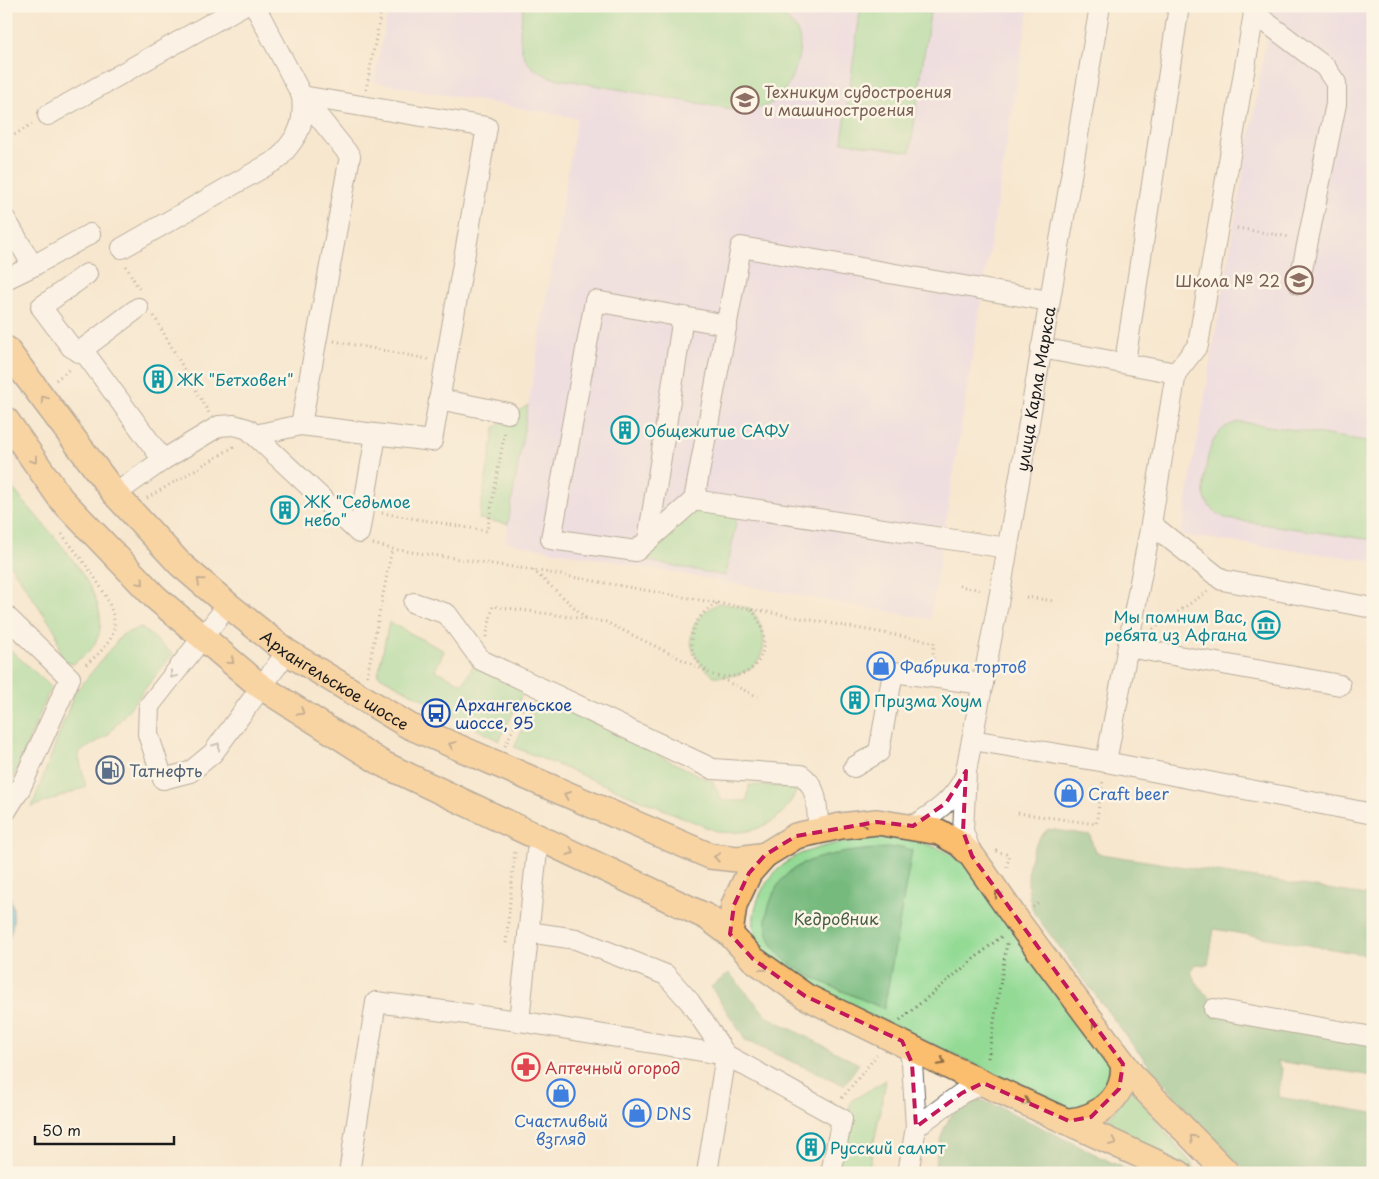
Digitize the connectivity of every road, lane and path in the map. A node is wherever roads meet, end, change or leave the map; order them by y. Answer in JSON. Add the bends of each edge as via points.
{"nodes":[{"id":1,"x":242,"y":6,"type":"edge"},
{"id":2,"x":254,"y":6,"type":"edge"},
{"id":3,"x":382,"y":6,"type":"edge"},
{"id":4,"x":1100,"y":6,"type":"edge"},
{"id":5,"x":1179,"y":6,"type":"edge"},
{"id":6,"x":1252,"y":10,"type":"edge"},
{"id":7,"x":302,"y":96,"type":"junction"},
{"id":8,"x":363,"y":105,"type":"junction"},
{"id":9,"x":48,"y":115,"type":"joint"},
{"id":10,"x":6,"y":140,"type":"edge"},
{"id":11,"x":6,"y":220,"type":"edge"},
{"id":12,"x":1218,"y":227,"type":"junction"},
{"id":13,"x":90,"y":234,"type":"dead end"},
{"id":14,"x":1308,"y":240,"type":"junction"},
{"id":15,"x":122,"y":248,"type":"joint"},
{"id":16,"x":33,"y":266,"type":"junction"},
{"id":17,"x":87,"y":274,"type":"dead end"},
{"id":18,"x":6,"y":280,"type":"edge"},
{"id":19,"x":1299,"y":284,"type":"dead end"},
{"id":20,"x":1049,"y":301,"type":"junction"},
{"id":21,"x":144,"y":306,"type":"junction"},
{"id":22,"x":683,"y":317,"type":"junction"},
{"id":23,"x":727,"y":325,"type":"junction"},
{"id":24,"x":318,"y":338,"type":"junction"},
{"id":25,"x":1041,"y":348,"type":"junction"},
{"id":26,"x":6,"y":349,"type":"edge"},
{"id":27,"x":83,"y":354,"type":"junction"},
{"id":28,"x":1124,"y":362,"type":"junction"},
{"id":29,"x":445,"y":363,"type":"junction"},
{"id":30,"x":1176,"y":373,"type":"junction"},
{"id":31,"x":54,"y":381,"type":"dead end"},
{"id":32,"x":439,"y":399,"type":"junction"},
{"id":33,"x":508,"y":413,"type":"joint"},
{"id":34,"x":6,"y":420,"type":"edge"},
{"id":35,"x":301,"y":425,"type":"junction"},
{"id":36,"x":219,"y":426,"type":"junction"},
{"id":37,"x":255,"y":435,"type":"junction"},
{"id":38,"x":376,"y":435,"type":"junction"},
{"id":39,"x":163,"y":460,"type":"junction"},
{"id":40,"x":115,"y":494,"type":"junction"},
{"id":41,"x":694,"y":500,"type":"junction"},
{"id":42,"x":139,"y":502,"type":"dead end"},
{"id":43,"x":376,"y":512,"type":"dead end"},
{"id":44,"x":1152,"y":524,"type":"junction"},
{"id":45,"x":57,"y":526,"type":"dead end"},
{"id":46,"x":359,"y":533,"type":"junction"},
{"id":47,"x":648,"y":540,"type":"junction"},
{"id":48,"x":1007,"y":548,"type":"junction"},
{"id":49,"x":392,"y":549,"type":"junction"},
{"id":50,"x":533,"y":570,"type":"junction"},
{"id":51,"x":1222,"y":580,"type":"junction"},
{"id":52,"x":959,"y":586,"type":"dead end"},
{"id":53,"x":986,"y":591,"type":"dead end"},
{"id":54,"x":1026,"y":596,"type":"dead end"},
{"id":55,"x":1054,"y":601,"type":"dead end"},
{"id":56,"x":414,"y":603,"type":"dead end"},
{"id":57,"x":718,"y":603,"type":"junction"},
{"id":58,"x":228,"y":605,"type":"junction"},
{"id":59,"x":750,"y":608,"type":"junction"},
{"id":60,"x":1373,"y":608,"type":"edge"},
{"id":61,"x":6,"y":616,"type":"edge"},
{"id":62,"x":586,"y":619,"type":"junction"},
{"id":63,"x":202,"y":636,"type":"junction"},
{"id":64,"x":934,"y":642,"type":"dead end"},
{"id":65,"x":1128,"y":647,"type":"junction"},
{"id":66,"x":287,"y":652,"type":"junction"},
{"id":67,"x":481,"y":660,"type":"junction"},
{"id":68,"x":714,"y":676,"type":"junction"},
{"id":69,"x":70,"y":678,"type":"junction"},
{"id":70,"x":983,"y":684,"type":"junction"},
{"id":71,"x":365,"y":685,"type":"dead end"},
{"id":72,"x":535,"y":685,"type":"junction"},
{"id":73,"x":1340,"y":685,"type":"dead end"},
{"id":74,"x":260,"y":686,"type":"junction"},
{"id":75,"x":758,"y":697,"type":"dead end"},
{"id":76,"x":972,"y":740,"type":"junction"},
{"id":77,"x":505,"y":747,"type":"dead end"},
{"id":78,"x":1106,"y":762,"type":"junction"},
{"id":79,"x":854,"y":768,"type":"dead end"},
{"id":80,"x":966,"y":771,"type":"junction"},
{"id":81,"x":6,"y":811,"type":"edge"},
{"id":82,"x":1018,"y":813,"type":"dead end"},
{"id":83,"x":1373,"y":814,"type":"edge"},
{"id":84,"x":913,"y":826,"type":"junction"},
{"id":85,"x":819,"y":831,"type":"junction"},
{"id":86,"x":541,"y":838,"type":"junction"},
{"id":87,"x":516,"y":842,"type":"dead end"},
{"id":88,"x":980,"y":853,"type":"junction"},
{"id":89,"x":765,"y":855,"type":"junction"},
{"id":90,"x":1009,"y":856,"type":"dead end"},
{"id":91,"x":1010,"y":930,"type":"dead end"},
{"id":92,"x":528,"y":932,"type":"junction"},
{"id":93,"x":730,"y":934,"type":"junction"},
{"id":94,"x":1008,"y":940,"type":"dead end"},
{"id":95,"x":506,"y":950,"type":"dead end"},
{"id":96,"x":1214,"y":1009,"type":"dead end"},
{"id":97,"x":519,"y":1021,"type":"junction"},
{"id":98,"x":898,"y":1033,"type":"junction"},
{"id":99,"x":1373,"y":1037,"type":"edge"},
{"id":100,"x":879,"y":1052,"type":"dead end"},
{"id":101,"x":726,"y":1055,"type":"junction"},
{"id":102,"x":988,"y":1058,"type":"dead end"},
{"id":103,"x":1123,"y":1064,"type":"junction"},
{"id":104,"x":983,"y":1082,"type":"junction"},
{"id":105,"x":830,"y":1112,"type":"junction"},
{"id":106,"x":1069,"y":1121,"type":"junction"},
{"id":107,"x":916,"y":1127,"type":"junction"},
{"id":108,"x":349,"y":1173,"type":"edge"},
{"id":109,"x":707,"y":1173,"type":"edge"},
{"id":110,"x":831,"y":1173,"type":"edge"},
{"id":111,"x":908,"y":1173,"type":"edge"},
{"id":112,"x":1179,"y":1173,"type":"edge"},
{"id":113,"x":1227,"y":1173,"type":"edge"}],
"edges":[{"from":1,"to":9,"type":"street"},
{"from":2,"to":7,"type":"street"},
{"from":3,"to":8,"type":"path"},
{"from":4,"to":20,"type":"street","name":"улица Карла Маркса"},
{"from":5,"to":28,"type":"street"},
{"from":6,"to":12,"type":"street"},
{"from":6,"to":14,"type":"street","via":[[1324,67],[1336,83],[1336,104]]},
{"from":7,"to":8,"type":"street"},
{"from":7,"to":15,"type":"street","via":[[304,117],[295,140],[278,159]]},
{"from":7,"to":24,"type":"street","via":[[350,156]]},
{"from":8,"to":29,"type":"street","via":[[487,127]]},
{"from":9,"to":10,"type":"path"},
{"from":11,"to":16,"type":"street"},
{"from":12,"to":14,"type":"path"},
{"from":12,"to":30,"type":"street","via":[[1198,345]]},
{"from":13,"to":16,"type":"street"},
{"from":14,"to":19,"type":"street"},
{"from":15,"to":21,"type":"path","via":[[121,258]]},
{"from":16,"to":18,"type":"street"},
{"from":17,"to":27,"type":"street","via":[[41,307],[71,347]]},
{"from":20,"to":23,"type":"street","via":[[741,247]]},
{"from":20,"to":25,"type":"street","name":"улица Карла Маркса"},
{"from":21,"to":27,"type":"street"},
{"from":21,"to":36,"type":"path","via":[[206,410]]},
{"from":22,"to":23,"type":"street"},
{"from":22,"to":47,"type":"street"},
{"from":22,"to":47,"type":"street","via":[[595,302],[551,539],[636,552]]},
{"from":23,"to":41,"type":"street"},
{"from":24,"to":29,"type":"path"},
{"from":24,"to":35,"type":"street"},
{"from":25,"to":28,"type":"street"},
{"from":25,"to":48,"type":"street","name":"улица Карла Маркса"},
{"from":40,"to":26,"type":"main road","name":"Архангельское шоссе","one_way":true},
{"from":27,"to":31,"type":"path"},
{"from":27,"to":39,"type":"street"},
{"from":28,"to":30,"type":"street"},
{"from":29,"to":32,"type":"street"},
{"from":30,"to":44,"type":"street"},
{"from":32,"to":33,"type":"street"},
{"from":32,"to":38,"type":"street","via":[[432,441]]},
{"from":33,"to":43,"type":"path","via":[[487,531]]},
{"from":34,"to":63,"type":"main road","one_way":true,"via":[[61,499],[155,597]]},
{"from":35,"to":37,"type":"street"},
{"from":35,"to":38,"type":"street"},
{"from":36,"to":37,"type":"street","via":[[234,425]]},
{"from":36,"to":39,"type":"street"},
{"from":37,"to":42,"type":"path"},
{"from":37,"to":46,"type":"street"},
{"from":38,"to":46,"type":"street"},
{"from":39,"to":40,"type":"street"},
{"from":58,"to":40,"type":"main road","name":"Архангельское шоссе","one_way":true,"via":[[180,564]]},
{"from":41,"to":47,"type":"street"},
{"from":41,"to":48,"type":"street"},
{"from":44,"to":51,"type":"street"},
{"from":44,"to":65,"type":"street"},
{"from":45,"to":69,"type":"path","via":[[110,603],[114,628],[102,652]]},
{"from":46,"to":49,"type":"path","via":[[370,543]]},
{"from":48,"to":70,"type":"street","name":"улица Карла Маркса"},
{"from":49,"to":50,"type":"path"},
{"from":49,"to":71,"type":"path"},
{"from":50,"to":57,"type":"path"},
{"from":50,"to":62,"type":"path"},
{"from":51,"to":60,"type":"street"},
{"from":51,"to":65,"type":"path"},
{"from":52,"to":53,"type":"path"},
{"from":54,"to":55,"type":"path"},
{"from":56,"to":67,"type":"street","via":[[447,614]]},
{"from":57,"to":59,"type":"path"},
{"from":57,"to":68,"type":"path","via":[[700,614],[693,625],[691,637],[691,649],[696,660]]},
{"from":58,"to":63,"type":"street"},
{"from":58,"to":66,"type":"main road","name":"Архангельское шоссе"},
{"from":59,"to":64,"type":"path"},
{"from":59,"to":68,"type":"path","via":[[763,627],[765,638],[758,662],[738,676]]},
{"from":61,"to":69,"type":"street"},
{"from":62,"to":67,"type":"path","via":[[493,606]]},
{"from":62,"to":68,"type":"path","via":[[606,622]]},
{"from":63,"to":74,"type":"main road","one_way":true},
{"from":63,"to":74,"type":"street","one_way":true,"via":[[149,706],[148,734],[163,779],[190,772],[212,753]]},
{"from":65,"to":73,"type":"street"},
{"from":65,"to":78,"type":"street"},
{"from":66,"to":74,"type":"street"},
{"from":89,"to":66,"type":"main road","name":"Архангельское шоссе","one_way":true,"via":[[736,859],[710,856],[409,726]]},
{"from":67,"to":72,"type":"street"},
{"from":68,"to":75,"type":"path"},
{"from":69,"to":81,"type":"street","via":[[20,790]]},
{"from":70,"to":76,"type":"street","name":"улица Карла Маркса"},
{"from":70,"to":79,"type":"street","via":[[893,672],[878,752]]},
{"from":72,"to":77,"type":"path"},
{"from":72,"to":85,"type":"street","via":[[713,769],[801,775],[810,781],[815,792]]},
{"from":74,"to":86,"type":"main road","one_way":true,"via":[[383,764]]},
{"from":76,"to":78,"type":"street"},
{"from":76,"to":80,"type":"street","name":"улица Карла Маркса"},
{"from":78,"to":82,"type":"path","via":[[1096,824]]},
{"from":78,"to":83,"type":"street"},
{"from":80,"to":84,"type":"street","via":[[960,786],[946,803]]},
{"from":80,"to":88,"type":"street","via":[[963,831]]},
{"from":84,"to":85,"type":"main road","one_way":true,"via":[[877,822]]},
{"from":84,"to":88,"type":"main road","via":[[939,832]]},
{"from":85,"to":89,"type":"main road","via":[[796,836]]},
{"from":86,"to":92,"type":"street"},
{"from":86,"to":93,"type":"main road","one_way":true,"via":[[707,917]]},
{"from":87,"to":95,"type":"path"},
{"from":88,"to":90,"type":"path"},
{"from":103,"to":88,"type":"main road","one_way":true,"via":[[1018,922]]},
{"from":89,"to":93,"type":"main road","via":[[741,888],[734,905]]},
{"from":91,"to":98,"type":"path"},
{"from":92,"to":97,"type":"street"},
{"from":92,"to":101,"type":"street","via":[[576,939],[666,975],[690,1002]]},
{"from":93,"to":98,"type":"main road","one_way":true,"via":[[753,959],[805,996]]},
{"from":94,"to":102,"type":"path"},
{"from":96,"to":99,"type":"street"},
{"from":97,"to":101,"type":"street"},
{"from":97,"to":108,"type":"street","via":[[376,1002]]},
{"from":98,"to":104,"type":"main road","one_way":true},
{"from":98,"to":107,"type":"street","via":[[912,1063]]},
{"from":100,"to":105,"type":"path"},
{"from":101,"to":105,"type":"street"},
{"from":101,"to":109,"type":"street"},
{"from":103,"to":106,"type":"main road","via":[[1122,1083],[1109,1102],[1091,1118]]},
{"from":113,"to":103,"type":"main road","one_way":true},
{"from":104,"to":106,"type":"main road","one_way":true},
{"from":104,"to":107,"type":"street","via":[[962,1093]]},
{"from":105,"to":110,"type":"street","via":[[842,1119]]},
{"from":106,"to":112,"type":"main road","one_way":true},
{"from":107,"to":111,"type":"street"}]}
